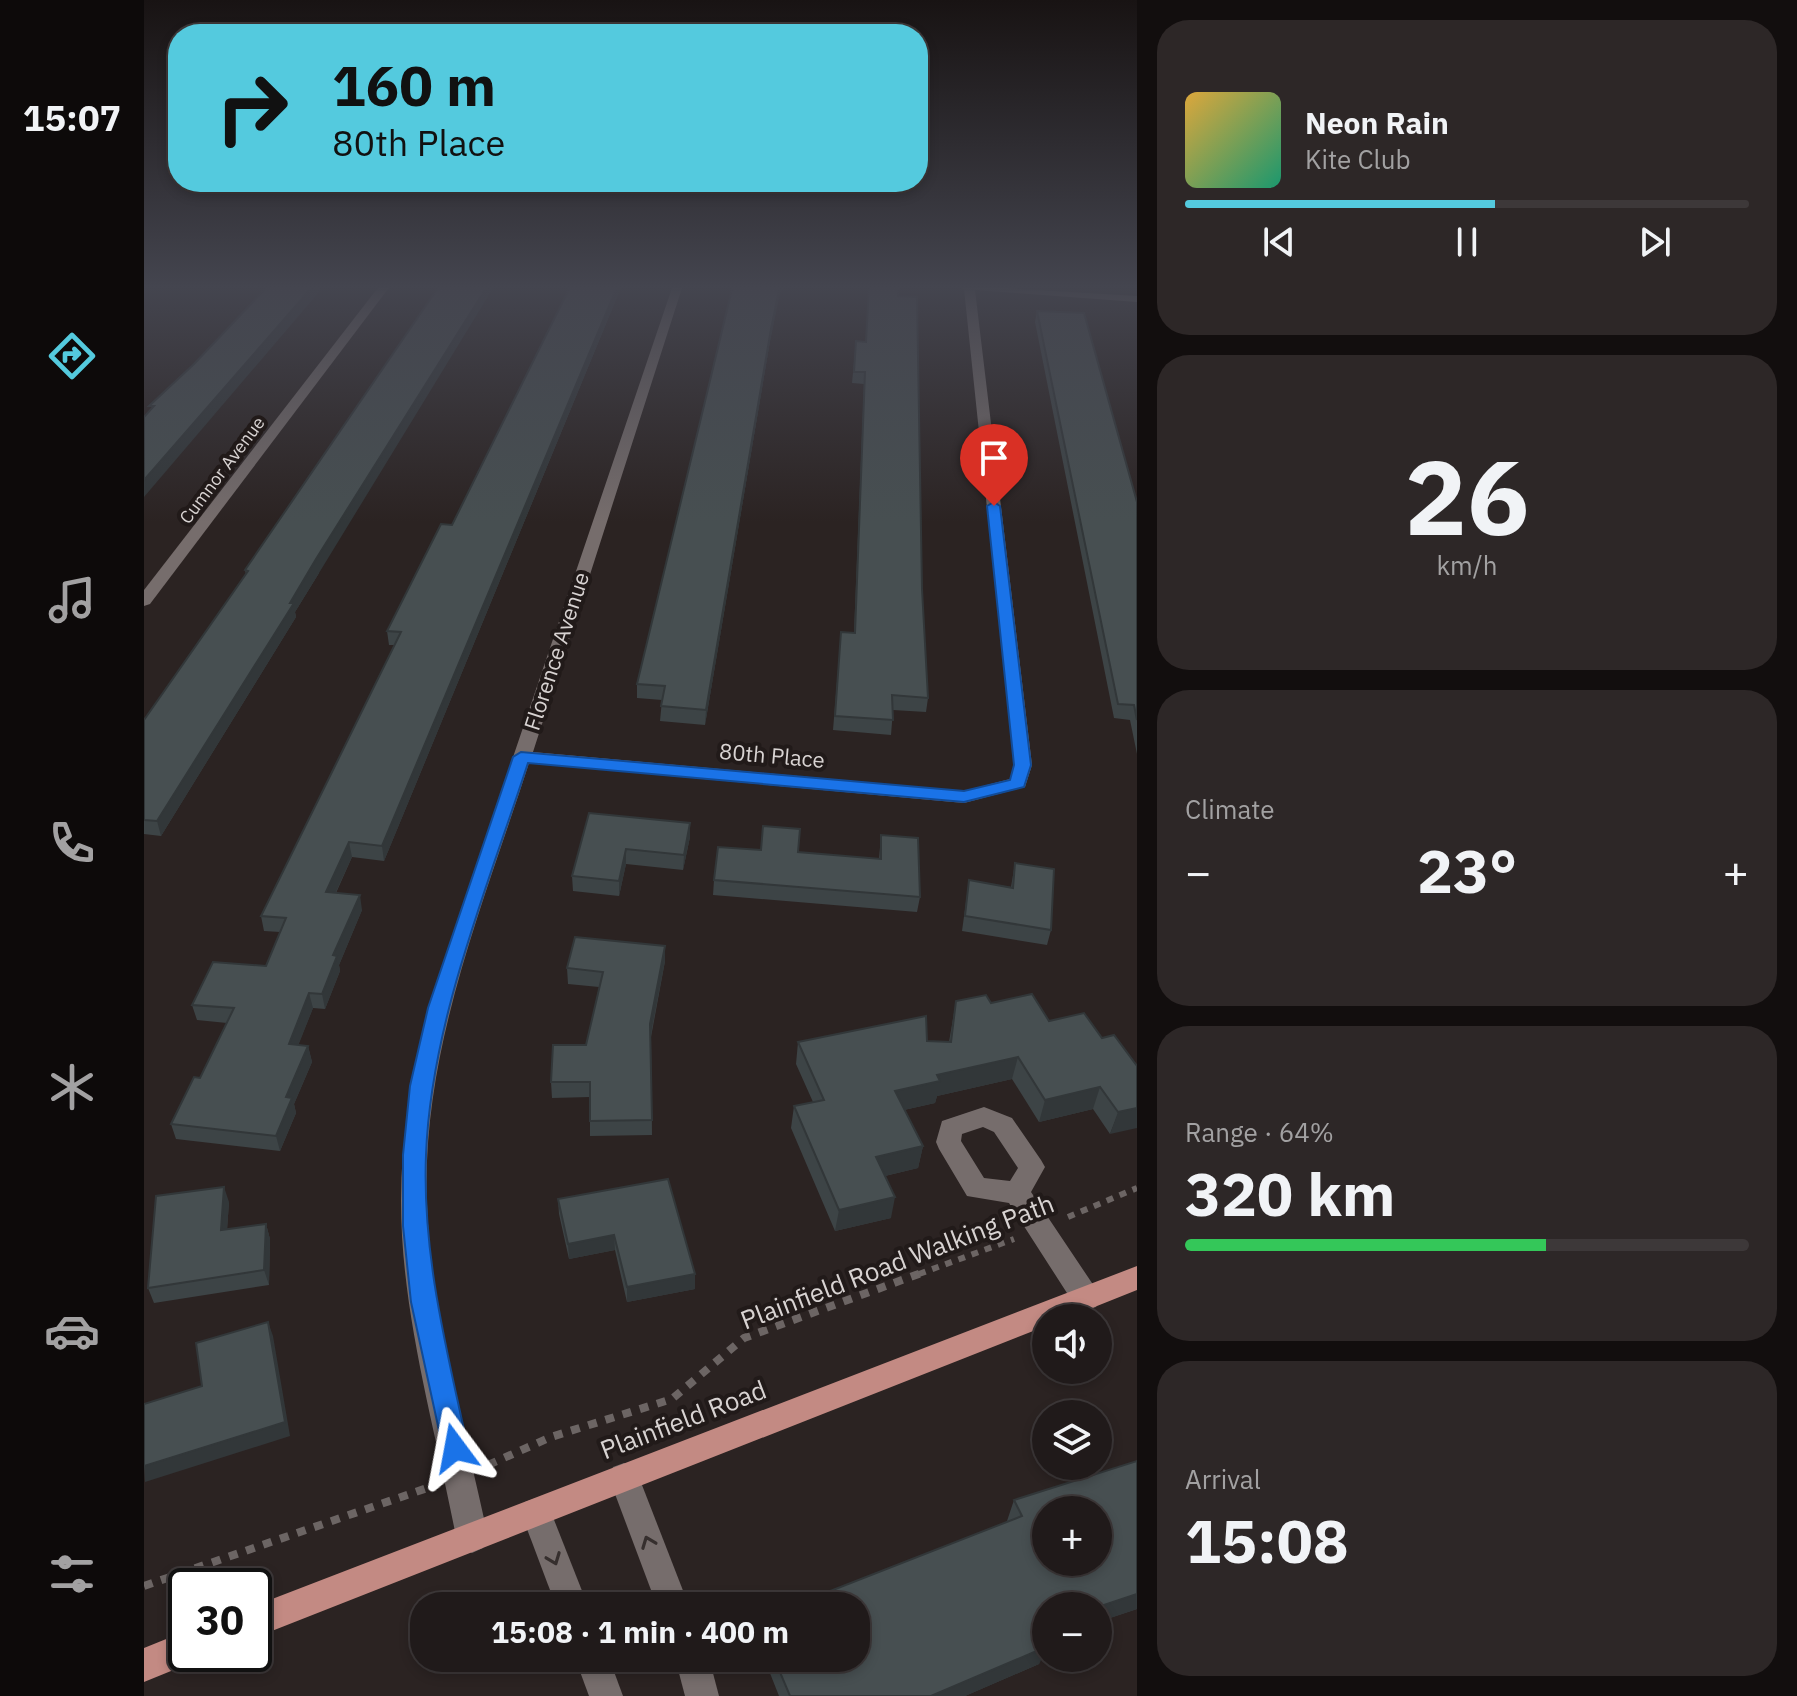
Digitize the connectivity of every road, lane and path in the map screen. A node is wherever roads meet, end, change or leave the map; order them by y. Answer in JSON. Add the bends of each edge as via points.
{"nodes":[{"id":1,"x":325,"y":364,"type":"edge"},
{"id":2,"x":652,"y":364,"type":"edge"},
{"id":3,"x":974,"y":364,"type":"edge"},
{"id":4,"x":144,"y":601,"type":"edge"},
{"id":5,"x":521,"y":757,"type":"junction"},
{"id":6,"x":1137,"y":1188,"type":"edge"},
{"id":7,"x":1017,"y":1193,"type":"dead end"},
{"id":8,"x":1039,"y":1229,"type":"junction"},
{"id":9,"x":1137,"y":1278,"type":"edge"},
{"id":10,"x":1086,"y":1298,"type":"junction"},
{"id":11,"x":461,"y":1477,"type":"junction"},
{"id":12,"x":624,"y":1478,"type":"junction"},
{"id":13,"x":536,"y":1513,"type":"junction"},
{"id":14,"x":472,"y":1537,"type":"junction"},
{"id":15,"x":144,"y":1586,"type":"edge"},
{"id":16,"x":567,"y":1592,"type":"edge"},
{"id":17,"x":668,"y":1592,"type":"edge"},
{"id":18,"x":272,"y":1615,"type":"edge"},
{"id":19,"x":168,"y":1655,"type":"edge"},
{"id":20,"x":144,"y":1665,"type":"edge"},
{"id":21,"x":597,"y":1672,"type":"edge"},
{"id":22,"x":696,"y":1672,"type":"edge"},
{"id":23,"x":606,"y":1696,"type":"edge"},
{"id":24,"x":702,"y":1696,"type":"edge"}],
"edges":[{"from":1,"to":4,"type":"street","name":"Cumnor Avenue"},
{"from":2,"to":5,"type":"street","name":"Florence Avenue"},
{"from":3,"to":5,"type":"street","name":"80th Place","via":[[1023,765],[1018,783],[964,797]]},
{"from":5,"to":11,"type":"street","name":"Florence Avenue","via":[[439,1008],[421,1086],[414,1155],[423,1302]]},
{"from":6,"to":8,"type":"path","name":"Plainfield Road Walking Path"},
{"from":7,"to":8,"type":"street"},
{"from":8,"to":10,"type":"street"},
{"from":8,"to":11,"type":"path","name":"Plainfield Road Walking Path","via":[[744,1338],[672,1399],[551,1437]]},
{"from":9,"to":10,"type":"main road","name":"Plainfield Road"},
{"from":10,"to":12,"type":"main road","name":"Plainfield Road"},
{"from":11,"to":14,"type":"street","name":"Florence Avenue"},
{"from":11,"to":15,"type":"path","name":"Plainfield Road Walking Path"},
{"from":12,"to":13,"type":"main road","name":"Plainfield Road"},
{"from":17,"to":12,"type":"street","one_way":true},
{"from":13,"to":14,"type":"main road","name":"Plainfield Road"},
{"from":13,"to":16,"type":"street","one_way":true},
{"from":14,"to":18,"type":"main road","name":"Plainfield Road"},
{"from":19,"to":20,"type":"main road"},
{"from":21,"to":23,"type":"street"},
{"from":22,"to":24,"type":"street"}]}
